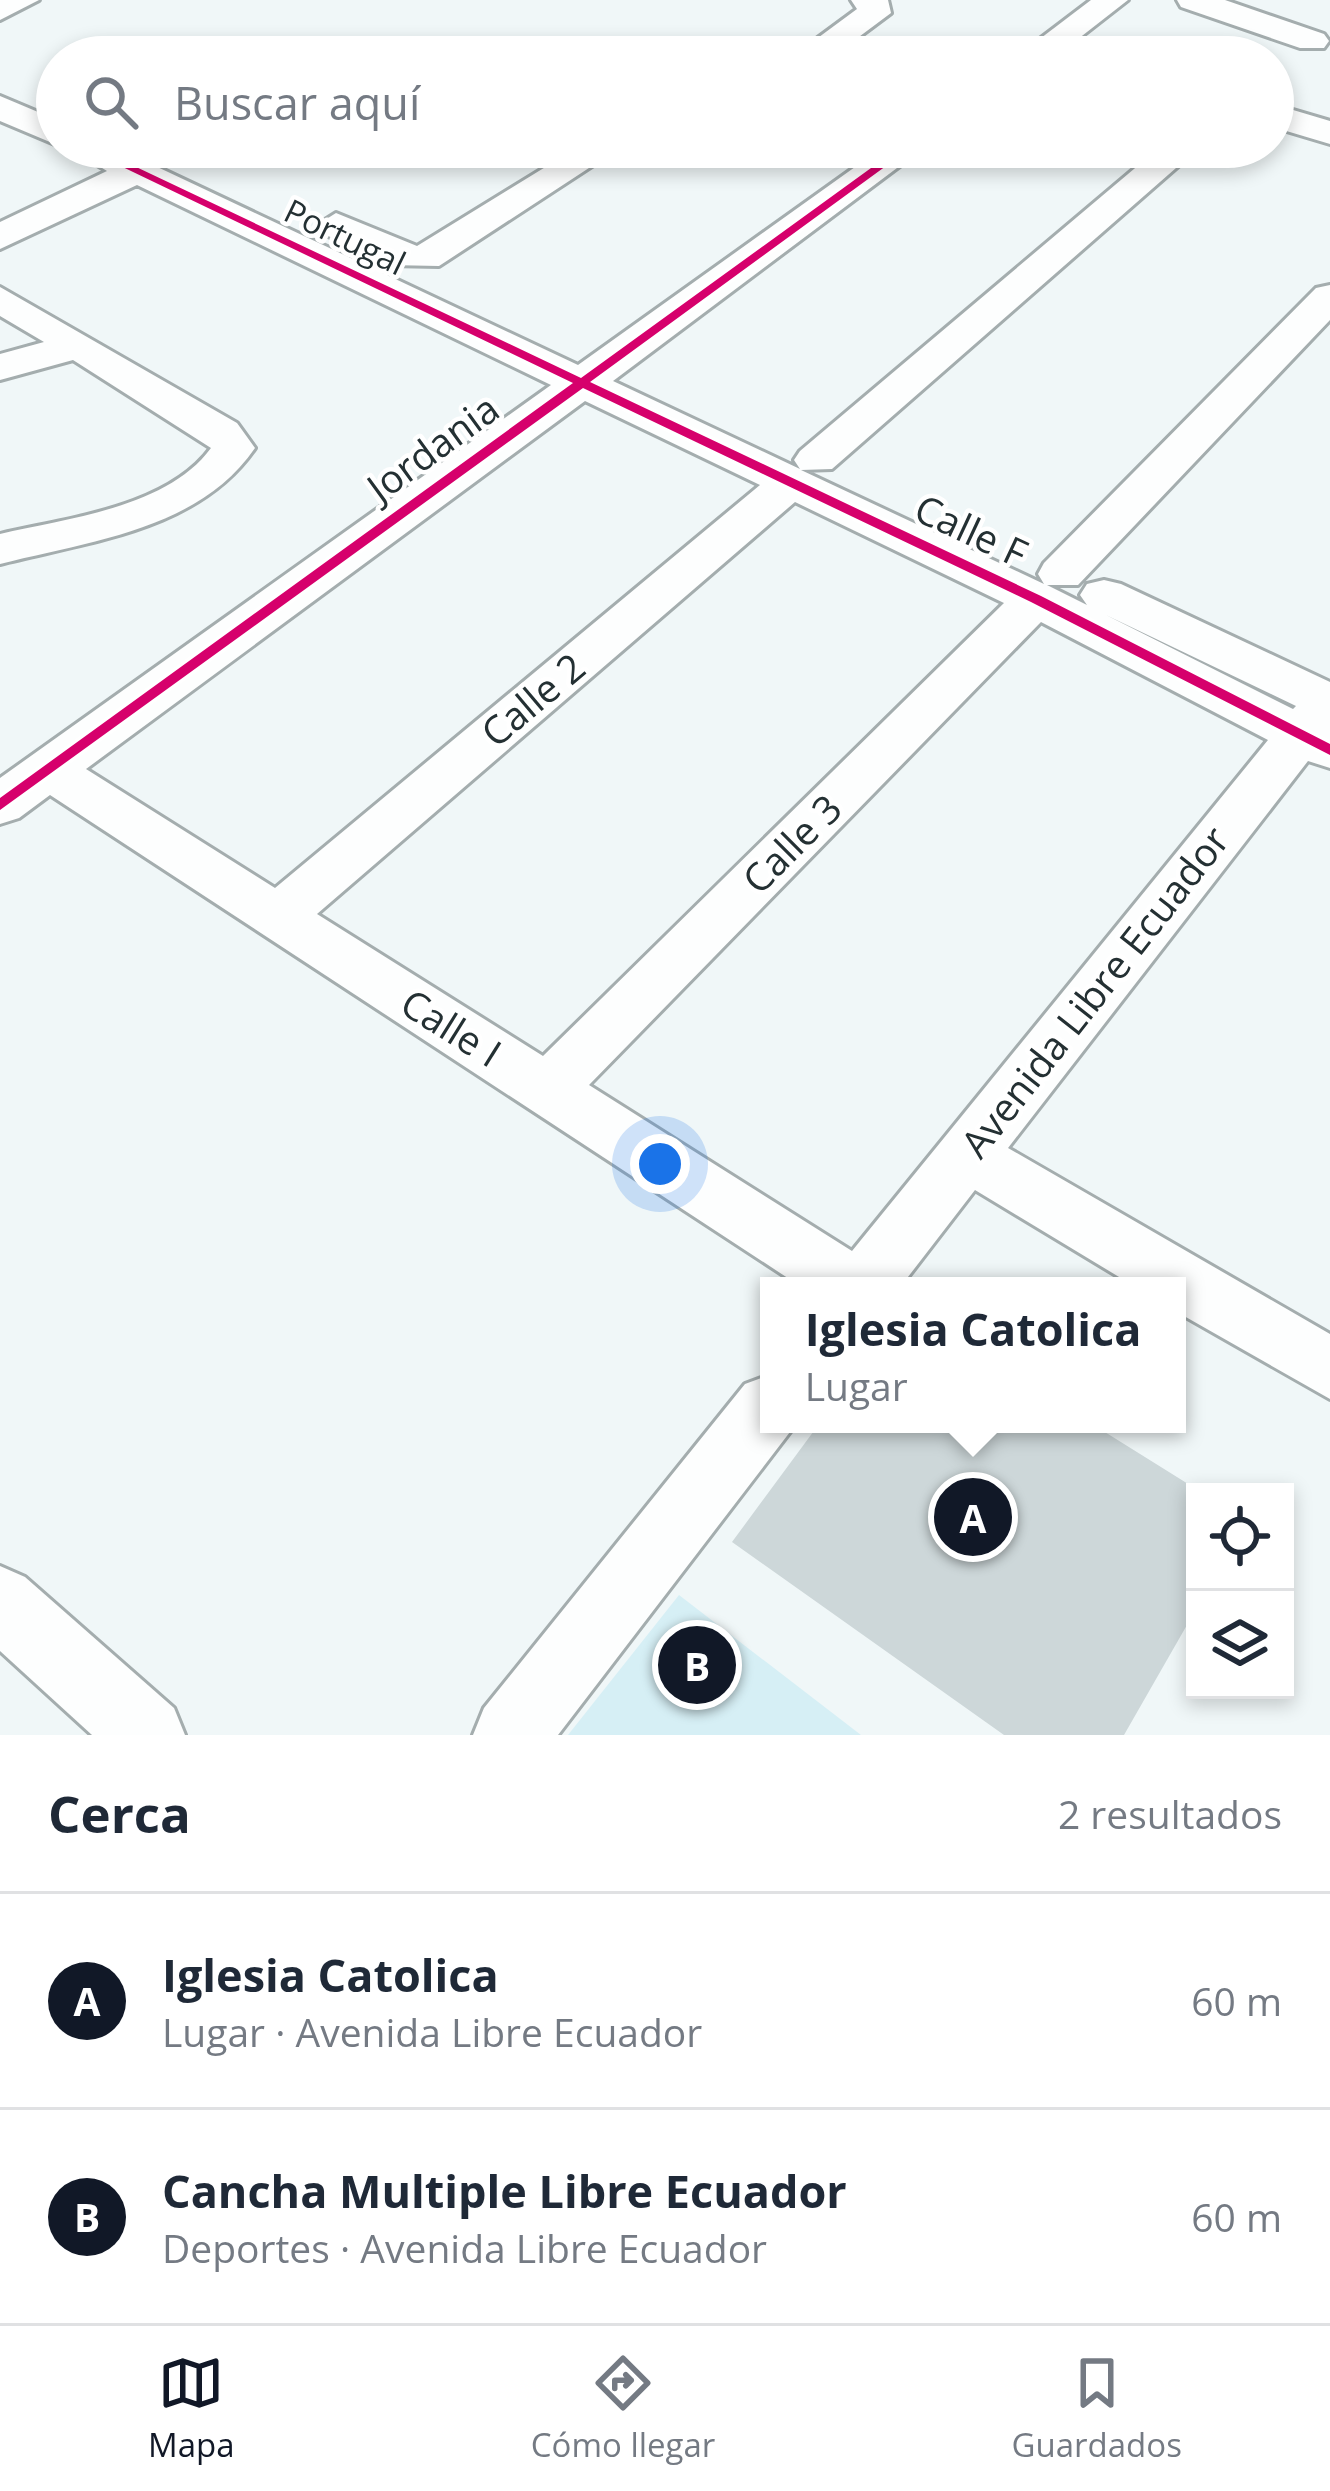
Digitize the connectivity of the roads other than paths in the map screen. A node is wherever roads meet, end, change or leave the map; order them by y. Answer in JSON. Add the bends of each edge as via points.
{"nodes":[{"id":1,"x":23,"y":0,"type":"edge"},
{"id":2,"x":867,"y":0,"type":"edge"},
{"id":3,"x":1112,"y":0,"type":"edge"},
{"id":4,"x":1193,"y":0,"type":"edge"},
{"id":5,"x":0,"y":10,"type":"edge"},
{"id":6,"x":840,"y":36,"type":"edge"},
{"id":7,"x":1062,"y":36,"type":"edge"},
{"id":8,"x":1292,"y":36,"type":"edge"},
{"id":9,"x":0,"y":107,"type":"edge"},
{"id":10,"x":1294,"y":122,"type":"edge"},
{"id":11,"x":36,"y":124,"type":"edge"},
{"id":12,"x":1330,"y":133,"type":"edge"},
{"id":13,"x":131,"y":168,"type":"edge"},
{"id":14,"x":569,"y":168,"type":"edge"},
{"id":15,"x":878,"y":168,"type":"edge"},
{"id":16,"x":1157,"y":168,"type":"edge"},
{"id":17,"x":137,"y":171,"type":"junction"},
{"id":18,"x":257,"y":228,"type":"junction"},
{"id":19,"x":0,"y":237,"type":"edge"},
{"id":20,"x":1330,"y":297,"type":"edge"},
{"id":21,"x":0,"y":299,"type":"edge"},
{"id":22,"x":74,"y":347,"type":"junction"},
{"id":23,"x":0,"y":367,"type":"edge"},
{"id":24,"x":592,"y":373,"type":"junction"},
{"id":25,"x":803,"y":471,"type":"junction"},
{"id":26,"x":0,"y":549,"type":"edge"},
{"id":27,"x":1049,"y":587,"type":"junction"},
{"id":28,"x":1323,"y":717,"type":"edge"},
{"id":29,"x":48,"y":769,"type":"junction"},
{"id":30,"x":0,"y":805,"type":"edge"},
{"id":31,"x":276,"y":918,"type":"junction"},
{"id":32,"x":548,"y":1089,"type":"junction"},
{"id":33,"x":968,"y":1155,"type":"junction"},
{"id":34,"x":839,"y":1277,"type":"edge"},
{"id":35,"x":870,"y":1277,"type":"edge"},
{"id":36,"x":1173,"y":1277,"type":"edge"},
{"id":37,"x":1186,"y":1284,"type":"edge"},
{"id":38,"x":1330,"y":1370,"type":"edge"},
{"id":39,"x":760,"y":1417,"type":"edge"},
{"id":40,"x":0,"y":1602,"type":"edge"},
{"id":41,"x":147,"y":1735,"type":"edge"},
{"id":42,"x":511,"y":1735,"type":"edge"}],
"edges":[{"from":1,"to":5,"type":"street"},
{"from":2,"to":6,"type":"street","via":[[874,13]]},
{"from":3,"to":7,"type":"street"},
{"from":4,"to":8,"type":"street"},
{"from":9,"to":11,"type":"street"},
{"from":10,"to":12,"type":"street"},
{"from":13,"to":17,"type":"street","name":"Portugal"},
{"from":14,"to":18,"type":"street","via":[[425,258],[404,257],[303,211]]},
{"from":15,"to":24,"type":"street","name":"Jordania"},
{"from":16,"to":25,"type":"street","name":"Calle 2"},
{"from":17,"to":18,"type":"street","name":"Portugal"},
{"from":17,"to":19,"type":"street"},
{"from":18,"to":24,"type":"street","name":"Portugal"},
{"from":20,"to":27,"type":"street","name":"Calle 3"},
{"from":21,"to":22,"type":"street"},
{"from":22,"to":23,"type":"street"},
{"from":22,"to":26,"type":"street","via":[[222,432],[232,448],[206,481],[174,500]]},
{"from":24,"to":25,"type":"street","name":"Calle F"},
{"from":24,"to":29,"type":"street","name":"Jordania"},
{"from":25,"to":27,"type":"street","name":"Calle F"},
{"from":25,"to":31,"type":"street","name":"Calle 2"},
{"from":27,"to":28,"type":"street","name":"Calle F"},
{"from":27,"to":32,"type":"street","name":"Calle 3"},
{"from":28,"to":33,"type":"street","name":"Avenida Libre Ecuador"},
{"from":29,"to":30,"type":"street","name":"Jordania"},
{"from":29,"to":31,"type":"street","name":"Calle I"},
{"from":31,"to":32,"type":"street","name":"Calle I"},
{"from":32,"to":34,"type":"street","name":"Calle I"},
{"from":33,"to":35,"type":"street","name":"Avenida Libre Ecuador"},
{"from":33,"to":36,"type":"street"},
{"from":37,"to":38,"type":"street"},
{"from":39,"to":42,"type":"street"},
{"from":40,"to":41,"type":"street"}]}
